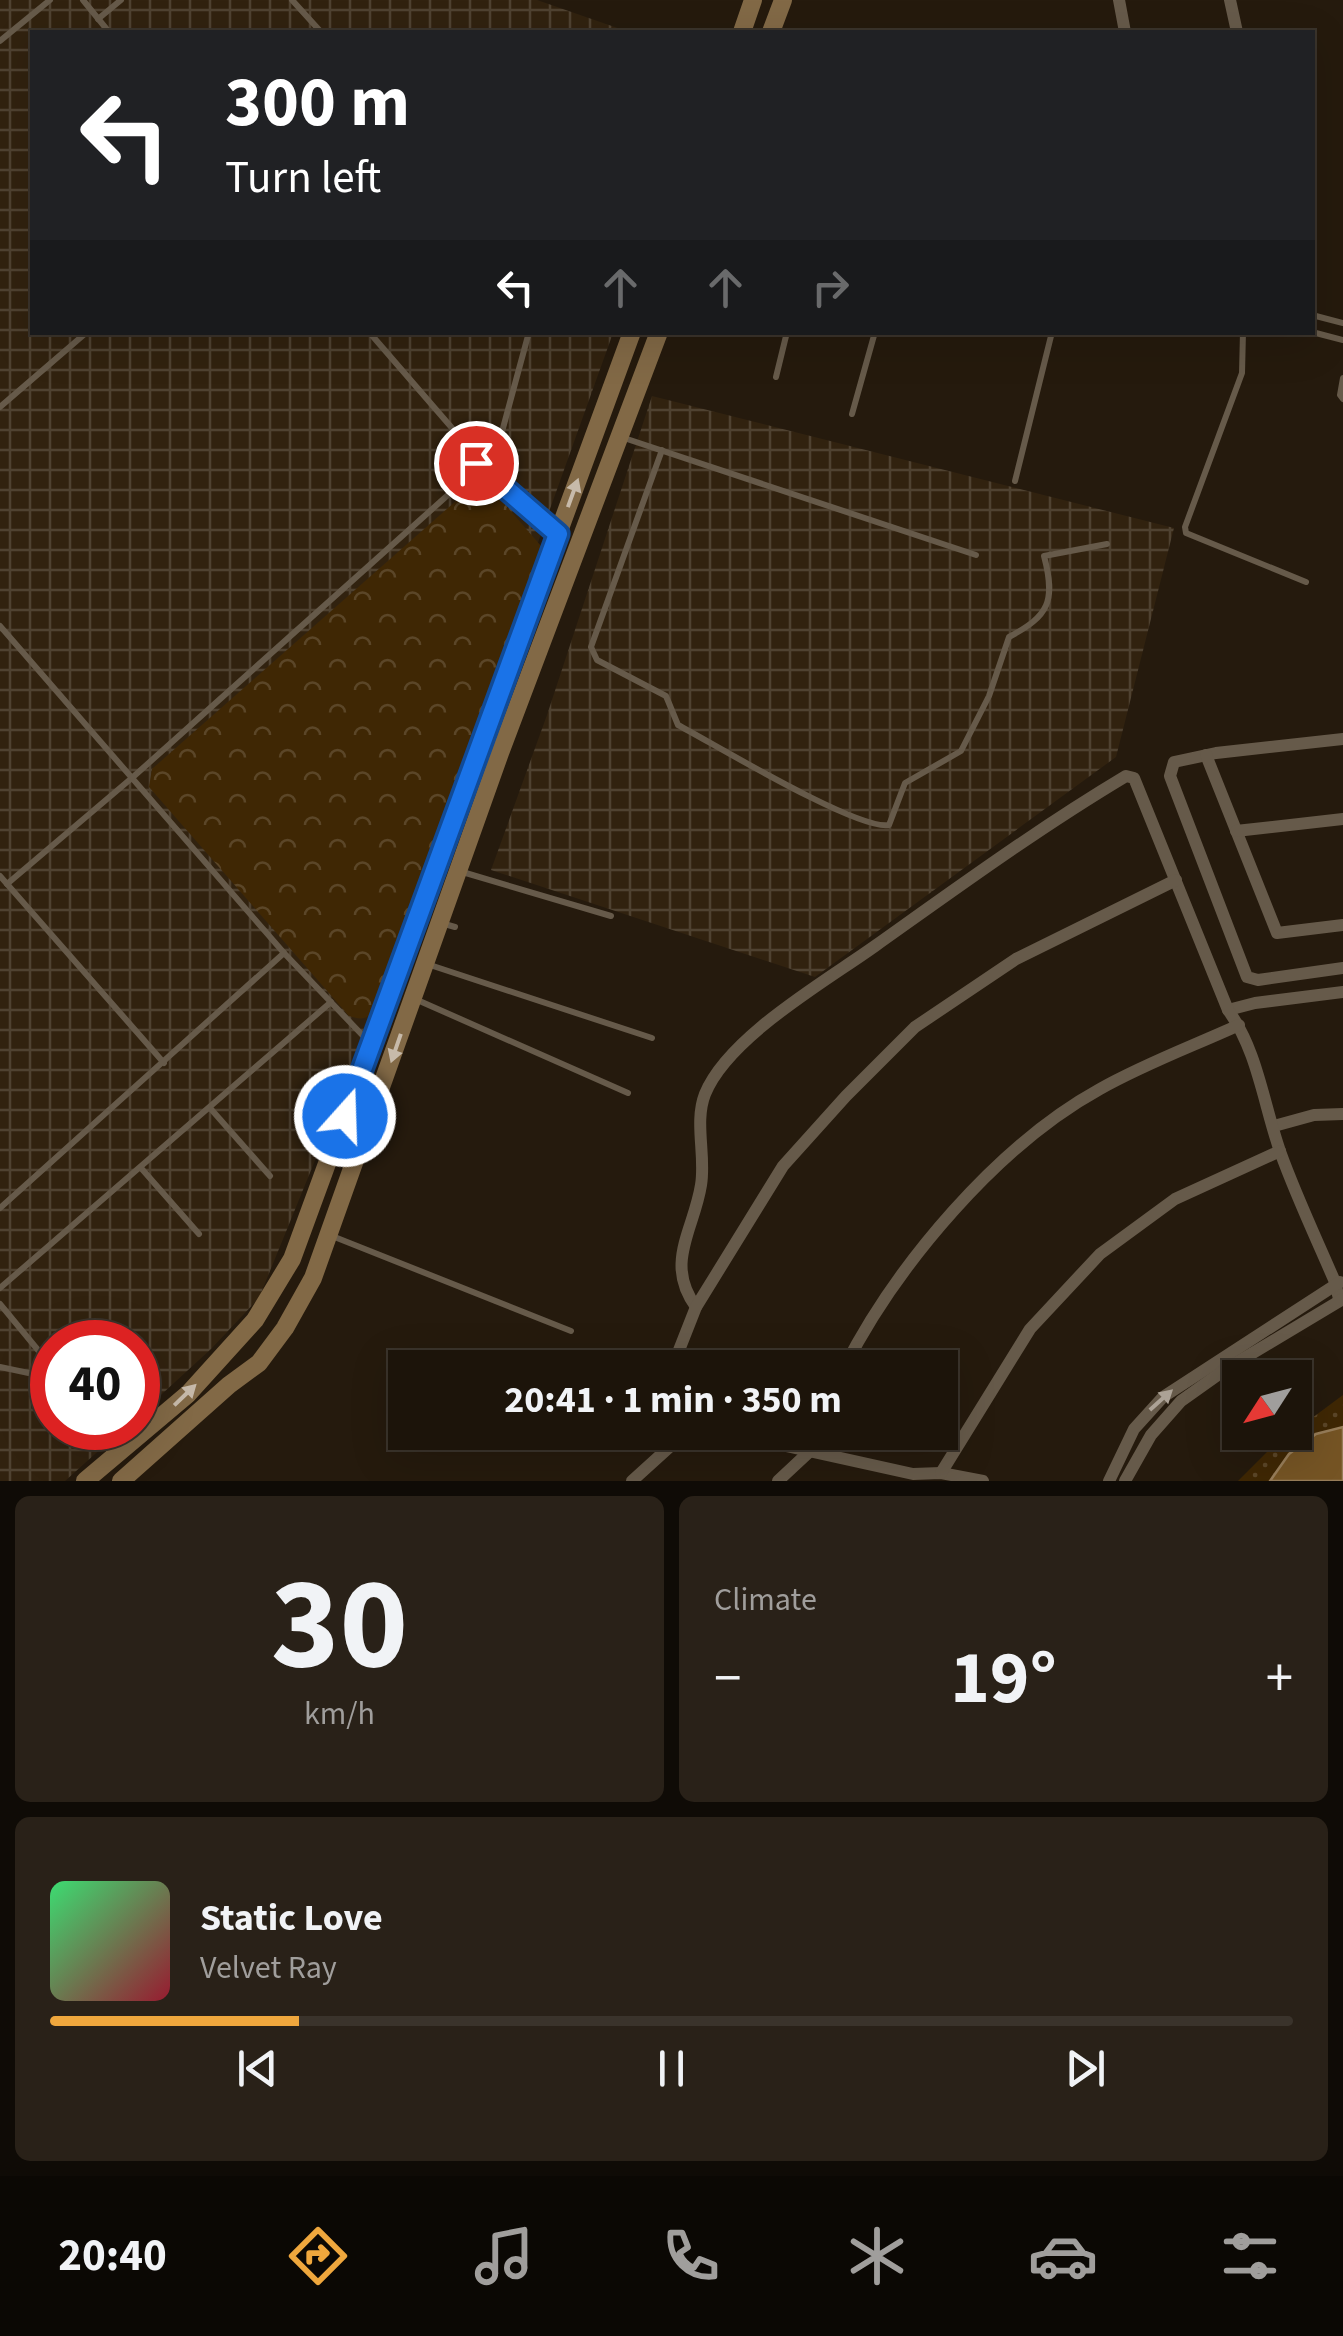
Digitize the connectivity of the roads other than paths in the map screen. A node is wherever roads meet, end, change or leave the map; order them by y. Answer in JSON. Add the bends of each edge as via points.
{"nodes":[{"id":1,"x":50,"y":0,"type":"edge"},
{"id":2,"x":82,"y":0,"type":"edge"},
{"id":3,"x":121,"y":0,"type":"edge"},
{"id":4,"x":292,"y":0,"type":"edge"},
{"id":5,"x":754,"y":0,"type":"edge"},
{"id":6,"x":784,"y":0,"type":"edge"},
{"id":7,"x":1119,"y":0,"type":"edge"},
{"id":8,"x":1230,"y":0,"type":"edge"},
{"id":9,"x":98,"y":19,"type":"junction"},
{"id":10,"x":107,"y":30,"type":"edge"},
{"id":11,"x":318,"y":30,"type":"edge"},
{"id":12,"x":743,"y":30,"type":"edge"},
{"id":13,"x":772,"y":30,"type":"edge"},
{"id":14,"x":1125,"y":30,"type":"edge"},
{"id":15,"x":1237,"y":30,"type":"edge"},
{"id":16,"x":0,"y":41,"type":"edge"},
{"id":17,"x":1315,"y":316,"type":"edge"},
{"id":18,"x":1343,"y":323,"type":"edge"},
{"id":19,"x":1315,"y":333,"type":"edge"},
{"id":20,"x":84,"y":335,"type":"edge"},
{"id":21,"x":372,"y":335,"type":"edge"},
{"id":22,"x":529,"y":335,"type":"edge"},
{"id":23,"x":631,"y":335,"type":"edge"},
{"id":24,"x":658,"y":335,"type":"edge"},
{"id":25,"x":787,"y":335,"type":"edge"},
{"id":26,"x":873,"y":335,"type":"edge"},
{"id":27,"x":1051,"y":335,"type":"edge"},
{"id":28,"x":1243,"y":335,"type":"edge"},
{"id":29,"x":1343,"y":340,"type":"edge"},
{"id":30,"x":776,"y":376,"type":"dead end"},
{"id":31,"x":1343,"y":378,"type":"edge"},
{"id":32,"x":1343,"y":400,"type":"edge"},
{"id":33,"x":0,"y":407,"type":"edge"},
{"id":34,"x":852,"y":414,"type":"dead end"},
{"id":35,"x":618,"y":436,"type":"junction"},
{"id":36,"x":662,"y":450,"type":"junction"},
{"id":37,"x":476,"y":463,"type":"junction"},
{"id":38,"x":490,"y":476,"type":"junction"},
{"id":39,"x":1016,"y":481,"type":"dead end"},
{"id":40,"x":558,"y":534,"type":"junction"},
{"id":41,"x":1107,"y":544,"type":"dead end"},
{"id":42,"x":976,"y":555,"type":"dead end"},
{"id":43,"x":1306,"y":582,"type":"dead end"},
{"id":44,"x":0,"y":626,"type":"edge"},
{"id":45,"x":1343,"y":739,"type":"edge"},
{"id":46,"x":480,"y":746,"type":"junction"},
{"id":47,"x":500,"y":753,"type":"junction"},
{"id":48,"x":1206,"y":755,"type":"junction"},
{"id":49,"x":133,"y":776,"type":"junction"},
{"id":50,"x":1343,"y":819,"type":"edge"},
{"id":51,"x":1236,"y":831,"type":"junction"},
{"id":52,"x":458,"y":870,"type":"junction"},
{"id":53,"x":0,"y":876,"type":"edge"},
{"id":54,"x":1176,"y":880,"type":"junction"},
{"id":55,"x":7,"y":884,"type":"junction"},
{"id":56,"x":611,"y":916,"type":"dead end"},
{"id":57,"x":1343,"y":925,"type":"edge"},
{"id":58,"x":284,"y":953,"type":"junction"},
{"id":59,"x":426,"y":964,"type":"junction"},
{"id":60,"x":1343,"y":968,"type":"edge"},
{"id":61,"x":1343,"y":992,"type":"edge"},
{"id":62,"x":414,"y":998,"type":"junction"},
{"id":63,"x":331,"y":1002,"type":"junction"},
{"id":64,"x":1228,"y":1010,"type":"junction"},
{"id":65,"x":1239,"y":1024,"type":"junction"},
{"id":66,"x":652,"y":1038,"type":"dead end"},
{"id":67,"x":371,"y":1045,"type":"junction"},
{"id":68,"x":164,"y":1063,"type":"junction"},
{"id":69,"x":628,"y":1093,"type":"dead end"},
{"id":70,"x":210,"y":1108,"type":"junction"},
{"id":71,"x":1343,"y":1114,"type":"edge"},
{"id":72,"x":1274,"y":1126,"type":"junction"},
{"id":73,"x":1280,"y":1151,"type":"junction"},
{"id":74,"x":141,"y":1168,"type":"junction"},
{"id":75,"x":270,"y":1176,"type":"dead end"},
{"id":76,"x":0,"y":1208,"type":"edge"},
{"id":77,"x":200,"y":1234,"type":"dead end"},
{"id":78,"x":326,"y":1234,"type":"junction"},
{"id":79,"x":1339,"y":1282,"type":"edge"},
{"id":80,"x":0,"y":1288,"type":"edge"},
{"id":81,"x":1341,"y":1299,"type":"edge"},
{"id":82,"x":0,"y":1304,"type":"edge"},
{"id":83,"x":696,"y":1306,"type":"junction"},
{"id":84,"x":571,"y":1332,"type":"dead end"},
{"id":85,"x":30,"y":1340,"type":"edge"},
{"id":86,"x":679,"y":1350,"type":"edge"},
{"id":87,"x":856,"y":1350,"type":"edge"},
{"id":88,"x":0,"y":1367,"type":"edge"},
{"id":89,"x":30,"y":1373,"type":"edge"},
{"id":90,"x":666,"y":1450,"type":"edge"},
{"id":91,"x":800,"y":1450,"type":"edge"},
{"id":92,"x":122,"y":1451,"type":"joint"},
{"id":93,"x":809,"y":1452,"type":"junction"},
{"id":94,"x":940,"y":1473,"type":"junction"},
{"id":95,"x":910,"y":1477,"type":"edge"},
{"id":96,"x":85,"y":1481,"type":"edge"},
{"id":97,"x":122,"y":1481,"type":"edge"},
{"id":98,"x":632,"y":1481,"type":"edge"},
{"id":99,"x":778,"y":1481,"type":"edge"},
{"id":100,"x":983,"y":1481,"type":"edge"},
{"id":101,"x":1109,"y":1481,"type":"edge"},
{"id":102,"x":1125,"y":1481,"type":"edge"}],
"edges":[{"from":1,"to":16,"type":"lane"},
{"from":2,"to":9,"type":"lane"},
{"from":3,"to":9,"type":"lane"},
{"from":4,"to":11,"type":"lane"},
{"from":5,"to":12,"type":"street"},
{"from":6,"to":13,"type":"street"},
{"from":7,"to":14,"type":"street"},
{"from":8,"to":15,"type":"street"},
{"from":9,"to":10,"type":"lane"},
{"from":17,"to":18,"type":"lane"},
{"from":19,"to":29,"type":"lane"},
{"from":20,"to":33,"type":"lane"},
{"from":21,"to":37,"type":"lane"},
{"from":22,"to":38,"type":"lane"},
{"from":40,"to":23,"type":"street","one_way":true},
{"from":24,"to":35,"type":"street"},
{"from":25,"to":30,"type":"lane"},
{"from":26,"to":34,"type":"lane"},
{"from":27,"to":39,"type":"lane"},
{"from":28,"to":43,"type":"lane","via":[[1242,373],[1186,533]]},
{"from":31,"to":32,"type":"lane"},
{"from":35,"to":36,"type":"lane"},
{"from":35,"to":47,"type":"street"},
{"from":36,"to":41,"type":"lane","via":[[592,654],[666,696],[678,725],[880,826],[888,824],[905,783],[961,751],[1009,637],[1036,623],[1048,604],[1044,556]]},
{"from":36,"to":42,"type":"lane"},
{"from":37,"to":38,"type":"lane"},
{"from":37,"to":49,"type":"lane","via":[[468,478]]},
{"from":38,"to":40,"type":"lane"},
{"from":40,"to":46,"type":"street"},
{"from":44,"to":49,"type":"lane"},
{"from":45,"to":48,"type":"street"},
{"from":46,"to":47,"type":"street"},
{"from":46,"to":67,"type":"street"},
{"from":47,"to":52,"type":"street"},
{"from":48,"to":51,"type":"street"},
{"from":48,"to":60,"type":"street","via":[[1174,762],[1170,776],[1247,977]]},
{"from":49,"to":55,"type":"lane"},
{"from":49,"to":58,"type":"lane"},
{"from":50,"to":51,"type":"street"},
{"from":51,"to":57,"type":"street","via":[[1277,934]]},
{"from":52,"to":56,"type":"lane"},
{"from":52,"to":59,"type":"street","via":[[448,925]]},
{"from":53,"to":55,"type":"lane"},
{"from":54,"to":64,"type":"street"},
{"from":54,"to":83,"type":"street","via":[[1016,959],[915,1026],[783,1166]]},
{"from":54,"to":83,"type":"street","via":[[1134,778],[1126,776],[1043,826],[780,1012],[727,1061],[704,1095],[701,1184],[682,1244],[682,1282]]},
{"from":55,"to":68,"type":"lane"},
{"from":58,"to":63,"type":"lane"},
{"from":58,"to":68,"type":"lane"},
{"from":59,"to":62,"type":"street"},
{"from":59,"to":66,"type":"lane"},
{"from":61,"to":64,"type":"street"},
{"from":62,"to":69,"type":"lane"},
{"from":62,"to":78,"type":"street","one_way":true},
{"from":63,"to":67,"type":"lane"},
{"from":63,"to":70,"type":"lane"},
{"from":64,"to":65,"type":"street"},
{"from":65,"to":72,"type":"street"},
{"from":65,"to":87,"type":"street","via":[[1099,1089],[1017,1145],[925,1244]]},
{"from":92,"to":67,"type":"street","one_way":true,"via":[[188,1394],[255,1320],[292,1259]]},
{"from":68,"to":76,"type":"lane"},
{"from":70,"to":74,"type":"lane"},
{"from":70,"to":75,"type":"lane"},
{"from":71,"to":72,"type":"street"},
{"from":72,"to":73,"type":"street"},
{"from":73,"to":79,"type":"street"},
{"from":73,"to":94,"type":"street","via":[[1175,1199],[1100,1254],[1030,1329]]},
{"from":74,"to":77,"type":"lane"},
{"from":74,"to":80,"type":"lane"},
{"from":78,"to":84,"type":"lane"},
{"from":78,"to":97,"type":"street","via":[[312,1278],[259,1364]]},
{"from":79,"to":81,"type":"street"},
{"from":101,"to":79,"type":"street","one_way":true,"via":[[1134,1430],[1164,1397]]},
{"from":81,"to":102,"type":"street","via":[[1181,1401],[1151,1435]]},
{"from":82,"to":85,"type":"lane"},
{"from":83,"to":86,"type":"street"},
{"from":88,"to":89,"type":"lane"},
{"from":90,"to":98,"type":"street"},
{"from":91,"to":93,"type":"street"},
{"from":92,"to":96,"type":"street"},
{"from":93,"to":95,"type":"street"},
{"from":93,"to":99,"type":"street"},
{"from":94,"to":95,"type":"street"},
{"from":94,"to":100,"type":"street"}]}
